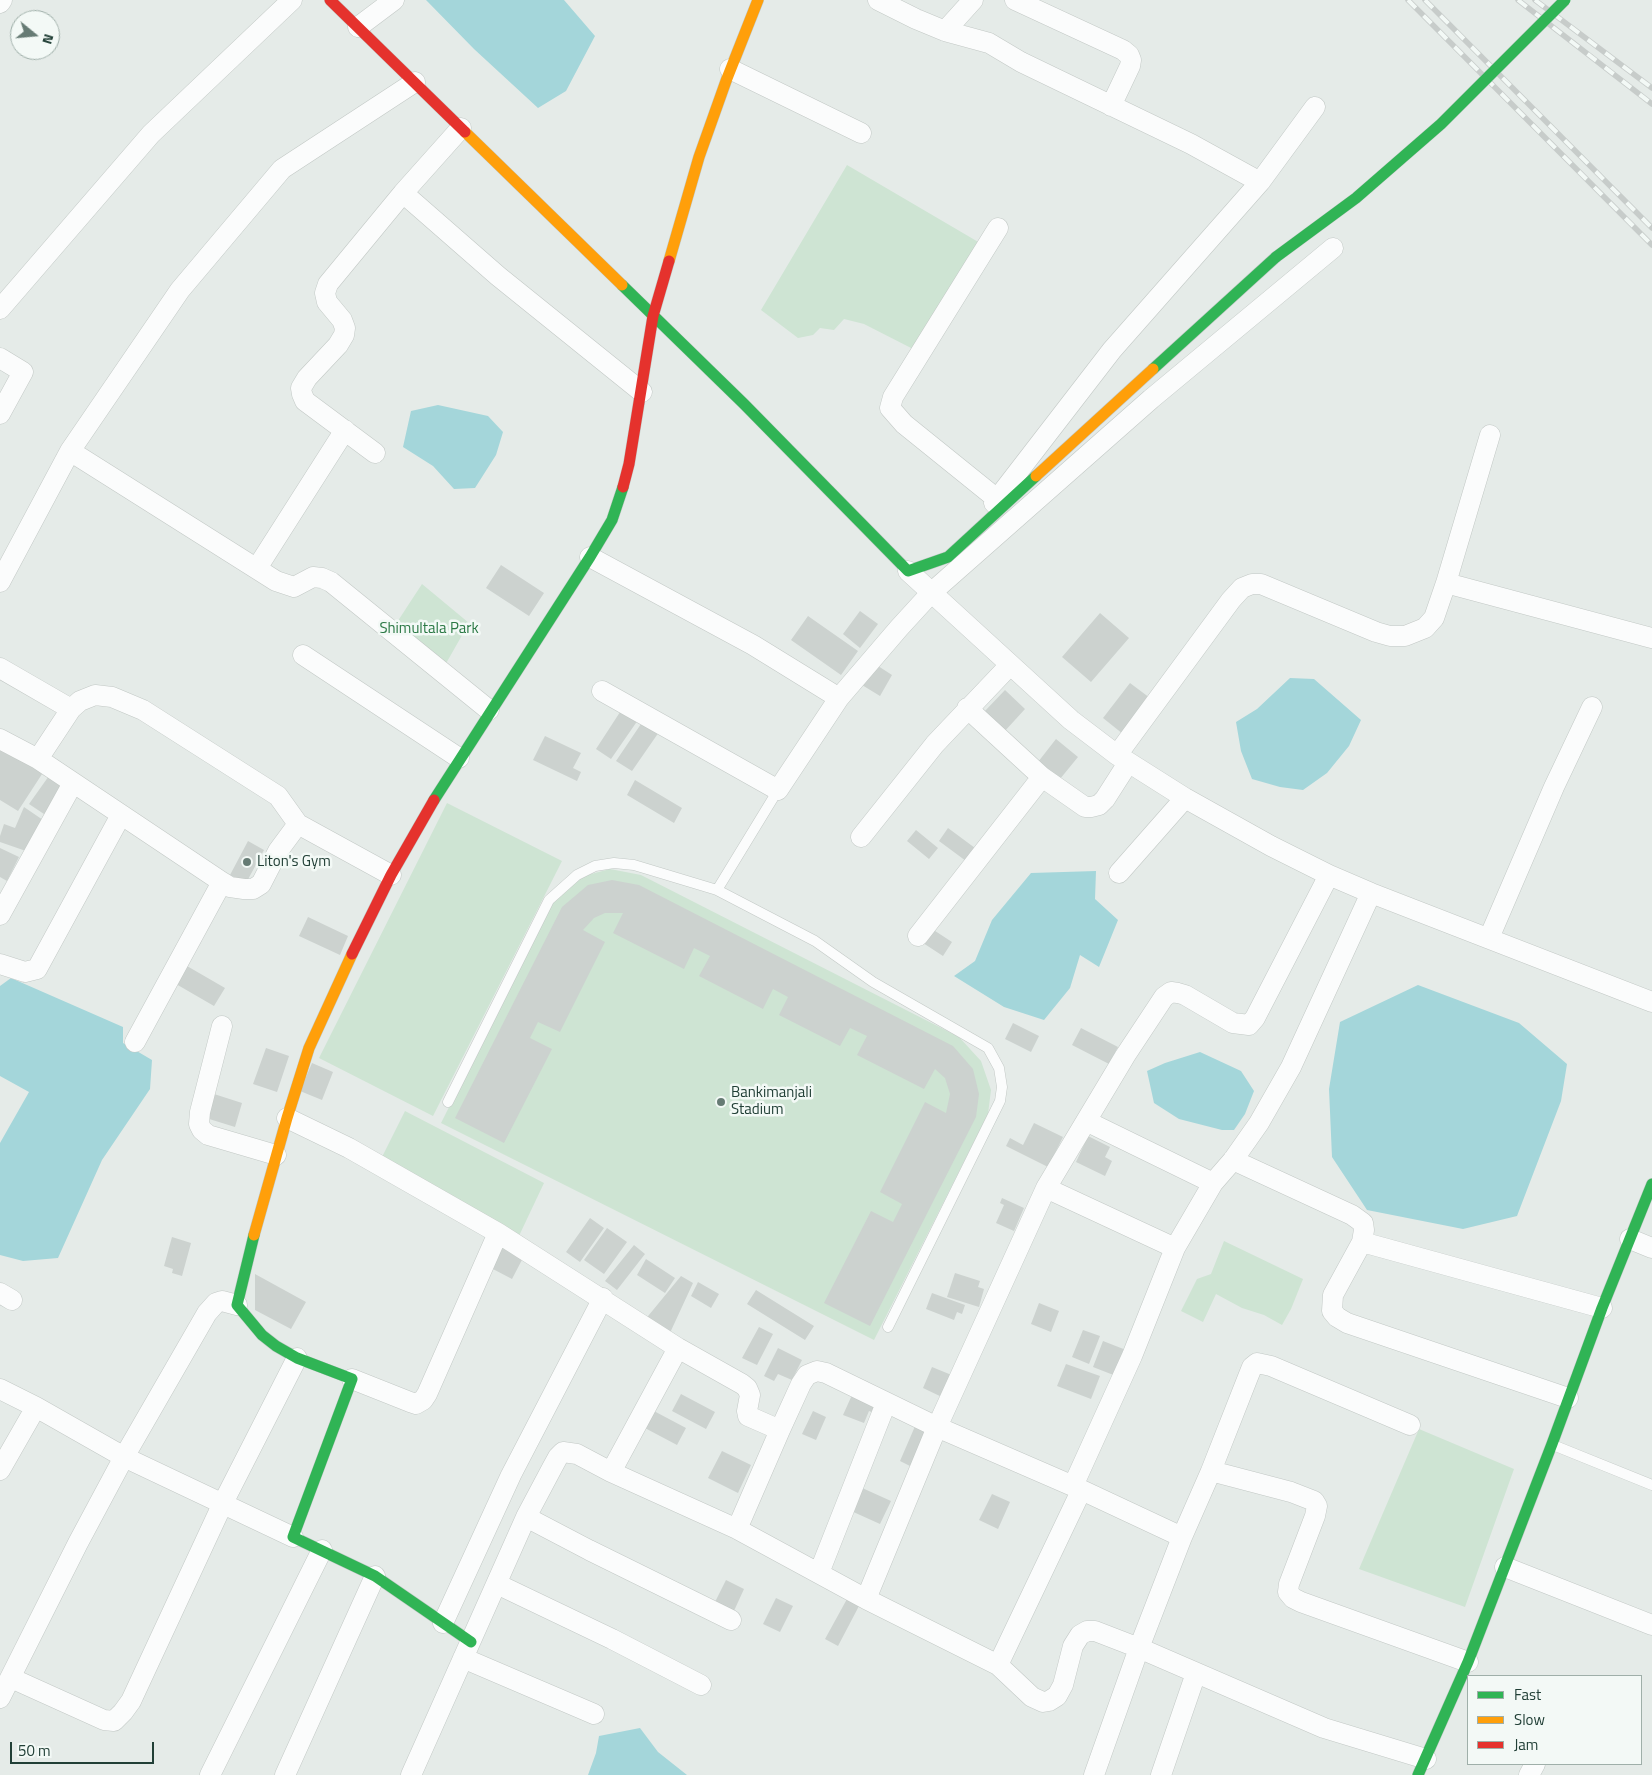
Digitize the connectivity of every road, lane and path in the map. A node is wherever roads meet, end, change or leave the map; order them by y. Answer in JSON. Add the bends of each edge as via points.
{"nodes":[{"id":1,"x":2,"y":0,"type":"edge"},
{"id":2,"x":292,"y":0,"type":"edge"},
{"id":3,"x":330,"y":0,"type":"edge"},
{"id":4,"x":394,"y":0,"type":"edge"},
{"id":5,"x":758,"y":0,"type":"edge"},
{"id":6,"x":878,"y":0,"type":"edge"},
{"id":7,"x":973,"y":0,"type":"edge"},
{"id":8,"x":1015,"y":0,"type":"edge"},
{"id":9,"x":1565,"y":0,"type":"edge"},
{"id":10,"x":0,"y":3,"type":"edge"},
{"id":11,"x":358,"y":27,"type":"junction"},
{"id":12,"x":945,"y":31,"type":"junction"},
{"id":13,"x":730,"y":69,"type":"junction"},
{"id":14,"x":414,"y":82,"type":"junction"},
{"id":15,"x":1111,"y":106,"type":"junction"},
{"id":16,"x":1315,"y":107,"type":"dead end"},
{"id":17,"x":461,"y":128,"type":"junction"},
{"id":18,"x":861,"y":133,"type":"dead end"},
{"id":19,"x":1260,"y":182,"type":"junction"},
{"id":20,"x":402,"y":193,"type":"junction"},
{"id":21,"x":998,"y":228,"type":"dead end"},
{"id":22,"x":1333,"y":248,"type":"dead end"},
{"id":23,"x":8,"y":285,"type":"edge"},
{"id":24,"x":0,"y":309,"type":"edge"},
{"id":25,"x":653,"y":316,"type":"junction"},
{"id":26,"x":0,"y":358,"type":"edge"},
{"id":27,"x":642,"y":392,"type":"junction"},
{"id":28,"x":0,"y":414,"type":"edge"},
{"id":29,"x":345,"y":430,"type":"junction"},
{"id":30,"x":1490,"y":435,"type":"dead end"},
{"id":31,"x":70,"y":451,"type":"junction"},
{"id":32,"x":375,"y":453,"type":"dead end"},
{"id":33,"x":997,"y":499,"type":"junction"},
{"id":34,"x":960,"y":546,"type":"junction"},
{"id":35,"x":590,"y":557,"type":"junction"},
{"id":36,"x":257,"y":568,"type":"junction"},
{"id":37,"x":908,"y":571,"type":"junction"},
{"id":38,"x":0,"y":582,"type":"edge"},
{"id":39,"x":1446,"y":583,"type":"junction"},
{"id":40,"x":931,"y":593,"type":"junction"},
{"id":41,"x":1652,"y":638,"type":"edge"},
{"id":42,"x":303,"y":655,"type":"dead end"},
{"id":43,"x":1010,"y":665,"type":"junction"},
{"id":44,"x":0,"y":668,"type":"edge"},
{"id":45,"x":602,"y":691,"type":"dead end"},
{"id":46,"x":840,"y":698,"type":"junction"},
{"id":47,"x":1592,"y":707,"type":"dead end"},
{"id":48,"x":967,"y":708,"type":"junction"},
{"id":49,"x":71,"y":709,"type":"junction"},
{"id":50,"x":489,"y":710,"type":"junction"},
{"id":51,"x":0,"y":739,"type":"edge"},
{"id":52,"x":459,"y":758,"type":"junction"},
{"id":53,"x":38,"y":759,"type":"junction"},
{"id":54,"x":1122,"y":759,"type":"junction"},
{"id":55,"x":1042,"y":777,"type":"junction"},
{"id":56,"x":73,"y":783,"type":"junction"},
{"id":57,"x":778,"y":790,"type":"junction"},
{"id":58,"x":1185,"y":798,"type":"junction"},
{"id":59,"x":121,"y":815,"type":"junction"},
{"id":60,"x":298,"y":824,"type":"junction"},
{"id":61,"x":861,"y":837,"type":"dead end"},
{"id":62,"x":1119,"y":873,"type":"dead end"},
{"id":63,"x":1329,"y":874,"type":"junction"},
{"id":64,"x":391,"y":875,"type":"junction"},
{"id":65,"x":222,"y":882,"type":"junction"},
{"id":66,"x":717,"y":890,"type":"junction"},
{"id":67,"x":1371,"y":893,"type":"junction"},
{"id":68,"x":0,"y":915,"type":"edge"},
{"id":69,"x":918,"y":936,"type":"dead end"},
{"id":70,"x":1490,"y":938,"type":"junction"},
{"id":71,"x":0,"y":964,"type":"edge"},
{"id":72,"x":1652,"y":1002,"type":"edge"},
{"id":73,"x":222,"y":1026,"type":"dead end"},
{"id":74,"x":135,"y":1042,"type":"dead end"},
{"id":75,"x":448,"y":1102,"type":"dead end"},
{"id":76,"x":287,"y":1118,"type":"junction"},
{"id":77,"x":1086,"y":1121,"type":"junction"},
{"id":78,"x":276,"y":1155,"type":"junction"},
{"id":79,"x":1233,"y":1160,"type":"junction"},
{"id":80,"x":1213,"y":1183,"type":"junction"},
{"id":81,"x":1652,"y":1184,"type":"edge"},
{"id":82,"x":1046,"y":1188,"type":"junction"},
{"id":83,"x":498,"y":1233,"type":"junction"},
{"id":84,"x":1630,"y":1239,"type":"junction"},
{"id":85,"x":1362,"y":1242,"type":"junction"},
{"id":86,"x":1175,"y":1248,"type":"junction"},
{"id":87,"x":1652,"y":1248,"type":"edge"},
{"id":88,"x":603,"y":1298,"type":"junction"},
{"id":89,"x":237,"y":1304,"type":"junction"},
{"id":90,"x":1602,"y":1308,"type":"junction"},
{"id":91,"x":888,"y":1327,"type":"dead end"},
{"id":92,"x":678,"y":1348,"type":"junction"},
{"id":93,"x":297,"y":1358,"type":"junction"},
{"id":94,"x":352,"y":1379,"type":"junction"},
{"id":95,"x":0,"y":1389,"type":"edge"},
{"id":96,"x":1568,"y":1398,"type":"junction"},
{"id":97,"x":886,"y":1403,"type":"junction"},
{"id":98,"x":36,"y":1407,"type":"junction"},
{"id":99,"x":1410,"y":1425,"type":"dead end"},
{"id":100,"x":938,"y":1427,"type":"junction"},
{"id":101,"x":780,"y":1430,"type":"junction"},
{"id":102,"x":1552,"y":1444,"type":"junction"},
{"id":103,"x":124,"y":1457,"type":"junction"},
{"id":104,"x":0,"y":1470,"type":"edge"},
{"id":105,"x":1211,"y":1471,"type":"junction"},
{"id":106,"x":611,"y":1472,"type":"junction"},
{"id":107,"x":1652,"y":1485,"type":"edge"},
{"id":108,"x":1077,"y":1489,"type":"junction"},
{"id":109,"x":224,"y":1503,"type":"junction"},
{"id":110,"x":526,"y":1517,"type":"junction"},
{"id":111,"x":737,"y":1529,"type":"junction"},
{"id":112,"x":293,"y":1537,"type":"junction"},
{"id":113,"x":1182,"y":1537,"type":"junction"},
{"id":114,"x":322,"y":1550,"type":"junction"},
{"id":115,"x":1505,"y":1566,"type":"junction"},
{"id":116,"x":819,"y":1573,"type":"junction"},
{"id":117,"x":375,"y":1576,"type":"junction"},
{"id":118,"x":496,"y":1584,"type":"junction"},
{"id":119,"x":866,"y":1599,"type":"junction"},
{"id":120,"x":731,"y":1620,"type":"dead end"},
{"id":121,"x":443,"y":1623,"type":"junction"},
{"id":122,"x":1652,"y":1625,"type":"edge"},
{"id":123,"x":1139,"y":1648,"type":"junction"},
{"id":124,"x":467,"y":1650,"type":"junction"},
{"id":125,"x":1468,"y":1662,"type":"junction"},
{"id":126,"x":998,"y":1665,"type":"junction"},
{"id":127,"x":1196,"y":1673,"type":"junction"},
{"id":128,"x":11,"y":1678,"type":"junction"},
{"id":129,"x":701,"y":1685,"type":"dead end"},
{"id":130,"x":0,"y":1698,"type":"edge"},
{"id":131,"x":594,"y":1714,"type":"dead end"},
{"id":132,"x":1422,"y":1767,"type":"edge"},
{"id":133,"x":210,"y":1775,"type":"edge"},
{"id":134,"x":285,"y":1775,"type":"edge"},
{"id":135,"x":412,"y":1775,"type":"edge"},
{"id":136,"x":1094,"y":1775,"type":"edge"},
{"id":137,"x":1161,"y":1775,"type":"edge"}],
"edges":[{"from":1,"to":10,"type":"street"},
{"from":2,"to":23,"type":"street","via":[[151,134]]},
{"from":3,"to":11,"type":"street"},
{"from":4,"to":11,"type":"street"},
{"from":5,"to":13,"type":"street"},
{"from":6,"to":12,"type":"street"},
{"from":7,"to":12,"type":"street"},
{"from":8,"to":15,"type":"street","via":[[1129,55],[1130,66]]},
{"from":9,"to":34,"type":"street","bridge":true,"via":[[1441,124],[1356,198],[1276,257]]},
{"from":11,"to":14,"type":"street"},
{"from":12,"to":15,"type":"street","via":[[989,43]]},
{"from":13,"to":18,"type":"street"},
{"from":13,"to":25,"type":"street","via":[[699,157]]},
{"from":14,"to":17,"type":"street"},
{"from":14,"to":31,"type":"street","via":[[282,169],[180,290]]},
{"from":15,"to":19,"type":"street"},
{"from":16,"to":19,"type":"street"},
{"from":17,"to":20,"type":"street"},
{"from":17,"to":25,"type":"street"},
{"from":19,"to":33,"type":"street","via":[[1112,350]]},
{"from":20,"to":27,"type":"street","via":[[498,276]]},
{"from":20,"to":29,"type":"street","via":[[328,284],[326,302],[342,320],[344,335],[301,388],[305,401]]},
{"from":21,"to":33,"type":"street","via":[[892,397],[890,408],[904,424]]},
{"from":22,"to":40,"type":"street","via":[[1150,399]]},
{"from":23,"to":24,"type":"street"},
{"from":25,"to":27,"type":"street"},
{"from":25,"to":37,"type":"street"},
{"from":26,"to":28,"type":"street","via":[[23,372]]},
{"from":27,"to":35,"type":"street","via":[[618,505]]},
{"from":29,"to":32,"type":"street"},
{"from":29,"to":36,"type":"street"},
{"from":30,"to":39,"type":"street"},
{"from":31,"to":36,"type":"street"},
{"from":31,"to":38,"type":"street"},
{"from":33,"to":34,"type":"street"},
{"from":34,"to":37,"type":"street","via":[[948,557]]},
{"from":35,"to":46,"type":"street","via":[[720,627]]},
{"from":35,"to":50,"type":"street"},
{"from":36,"to":50,"type":"street","via":[[289,586],[313,577],[331,582]]},
{"from":37,"to":40,"type":"street"},
{"from":39,"to":41,"type":"street"},
{"from":39,"to":54,"type":"street","via":[[1434,618],[1425,628],[1405,636],[1376,632],[1261,584],[1242,588]]},
{"from":40,"to":43,"type":"street"},
{"from":40,"to":46,"type":"street"},
{"from":42,"to":52,"type":"street"},
{"from":43,"to":48,"type":"street"},
{"from":43,"to":54,"type":"street","via":[[1071,720]]},
{"from":44,"to":49,"type":"street"},
{"from":45,"to":57,"type":"street"},
{"from":46,"to":57,"type":"street"},
{"from":47,"to":70,"type":"street"},
{"from":48,"to":55,"type":"street"},
{"from":48,"to":61,"type":"street"},
{"from":49,"to":53,"type":"street"},
{"from":49,"to":60,"type":"street","via":[[95,695],[112,697],[144,710],[278,796]]},
{"from":50,"to":52,"type":"street"},
{"from":51,"to":53,"type":"street"},
{"from":52,"to":64,"type":"street"},
{"from":53,"to":56,"type":"street"},
{"from":54,"to":55,"type":"street","via":[[1106,799],[1092,808],[1085,807]]},
{"from":54,"to":58,"type":"street"},
{"from":55,"to":69,"type":"street"},
{"from":56,"to":59,"type":"street"},
{"from":56,"to":68,"type":"street"},
{"from":57,"to":66,"type":"lane"},
{"from":58,"to":62,"type":"street"},
{"from":58,"to":63,"type":"street"},
{"from":59,"to":65,"type":"street"},
{"from":59,"to":71,"type":"street","via":[[37,969],[25,972]]},
{"from":60,"to":64,"type":"street"},
{"from":60,"to":65,"type":"street","via":[[278,851],[261,884],[253,889],[244,889]]},
{"from":63,"to":67,"type":"street"},
{"from":63,"to":77,"type":"street","via":[[1249,1025],[1233,1023],[1185,995],[1171,992],[1164,997],[1125,1056]]},
{"from":64,"to":76,"type":"street","via":[[309,1048]]},
{"from":65,"to":74,"type":"street"},
{"from":66,"to":75,"type":"lane","via":[[634,865],[594,866],[577,875],[549,900]]},
{"from":66,"to":91,"type":"lane","via":[[815,941],[873,982],[988,1048],[999,1068],[1000,1101]]},
{"from":67,"to":70,"type":"street"},
{"from":67,"to":79,"type":"street","via":[[1291,1067]]},
{"from":70,"to":72,"type":"street"},
{"from":73,"to":78,"type":"street","via":[[199,1124],[208,1135]]},
{"from":76,"to":78,"type":"street"},
{"from":76,"to":83,"type":"street","via":[[349,1148]]},
{"from":77,"to":80,"type":"street"},
{"from":77,"to":82,"type":"street"},
{"from":78,"to":89,"type":"street"},
{"from":79,"to":80,"type":"street"},
{"from":79,"to":85,"type":"street","via":[[1359,1219],[1364,1230]]},
{"from":80,"to":86,"type":"street"},
{"from":81,"to":84,"type":"street"},
{"from":82,"to":86,"type":"street"},
{"from":82,"to":100,"type":"street"},
{"from":83,"to":88,"type":"street"},
{"from":83,"to":94,"type":"street","via":[[423,1400],[416,1404]]},
{"from":84,"to":87,"type":"street"},
{"from":84,"to":90,"type":"street"},
{"from":85,"to":90,"type":"street"},
{"from":85,"to":96,"type":"street","via":[[1333,1295],[1332,1311],[1338,1317],[1347,1323]]},
{"from":86,"to":108,"type":"street"},
{"from":88,"to":92,"type":"street"},
{"from":88,"to":121,"type":"street","via":[[511,1476]]},
{"from":89,"to":93,"type":"street","via":[[262,1335]]},
{"from":89,"to":103,"type":"street","via":[[222,1301],[207,1313]]},
{"from":90,"to":96,"type":"street"},
{"from":92,"to":101,"type":"street","via":[[747,1388],[750,1395],[748,1416]]},
{"from":92,"to":106,"type":"street"},
{"from":93,"to":94,"type":"street"},
{"from":93,"to":109,"type":"street"},
{"from":94,"to":112,"type":"street"},
{"from":95,"to":98,"type":"street"},
{"from":96,"to":102,"type":"street"},
{"from":97,"to":100,"type":"street"},
{"from":97,"to":101,"type":"street","via":[[817,1371],[807,1375],[801,1384]]},
{"from":97,"to":116,"type":"street"},
{"from":98,"to":103,"type":"street"},
{"from":98,"to":104,"type":"street"},
{"from":99,"to":105,"type":"street","via":[[1257,1363],[1252,1367]]},
{"from":100,"to":108,"type":"street"},
{"from":100,"to":119,"type":"street"},
{"from":101,"to":111,"type":"street"},
{"from":102,"to":107,"type":"lane"},
{"from":102,"to":115,"type":"street"},
{"from":103,"to":109,"type":"street"},
{"from":103,"to":128,"type":"street"},
{"from":105,"to":113,"type":"street"},
{"from":105,"to":125,"type":"street","via":[[1314,1501],[1317,1506],[1315,1516],[1289,1584],[1288,1592],[1292,1598]]},
{"from":106,"to":110,"type":"street","via":[[577,1454],[563,1452]]},
{"from":106,"to":111,"type":"street"},
{"from":108,"to":113,"type":"street"},
{"from":108,"to":126,"type":"street"},
{"from":109,"to":112,"type":"street"},
{"from":109,"to":128,"type":"street","via":[[131,1700],[114,1721],[104,1720]]},
{"from":110,"to":118,"type":"street"},
{"from":110,"to":120,"type":"street"},
{"from":111,"to":116,"type":"street"},
{"from":112,"to":114,"type":"street"},
{"from":113,"to":123,"type":"street"},
{"from":114,"to":117,"type":"street"},
{"from":114,"to":133,"type":"street"},
{"from":115,"to":122,"type":"street"},
{"from":115,"to":125,"type":"street"},
{"from":116,"to":119,"type":"street"},
{"from":117,"to":121,"type":"street"},
{"from":117,"to":134,"type":"street"},
{"from":118,"to":124,"type":"street"},
{"from":118,"to":129,"type":"street"},
{"from":119,"to":126,"type":"street"},
{"from":121,"to":124,"type":"street"},
{"from":123,"to":126,"type":"street","via":[[1087,1631],[1073,1646],[1057,1696],[1043,1702],[1032,1697]]},
{"from":123,"to":127,"type":"street"},
{"from":123,"to":136,"type":"street"},
{"from":124,"to":131,"type":"street"},
{"from":124,"to":135,"type":"street"},
{"from":125,"to":132,"type":"street"},
{"from":127,"to":132,"type":"street"},
{"from":127,"to":137,"type":"street"},
{"from":128,"to":130,"type":"street"}]}
